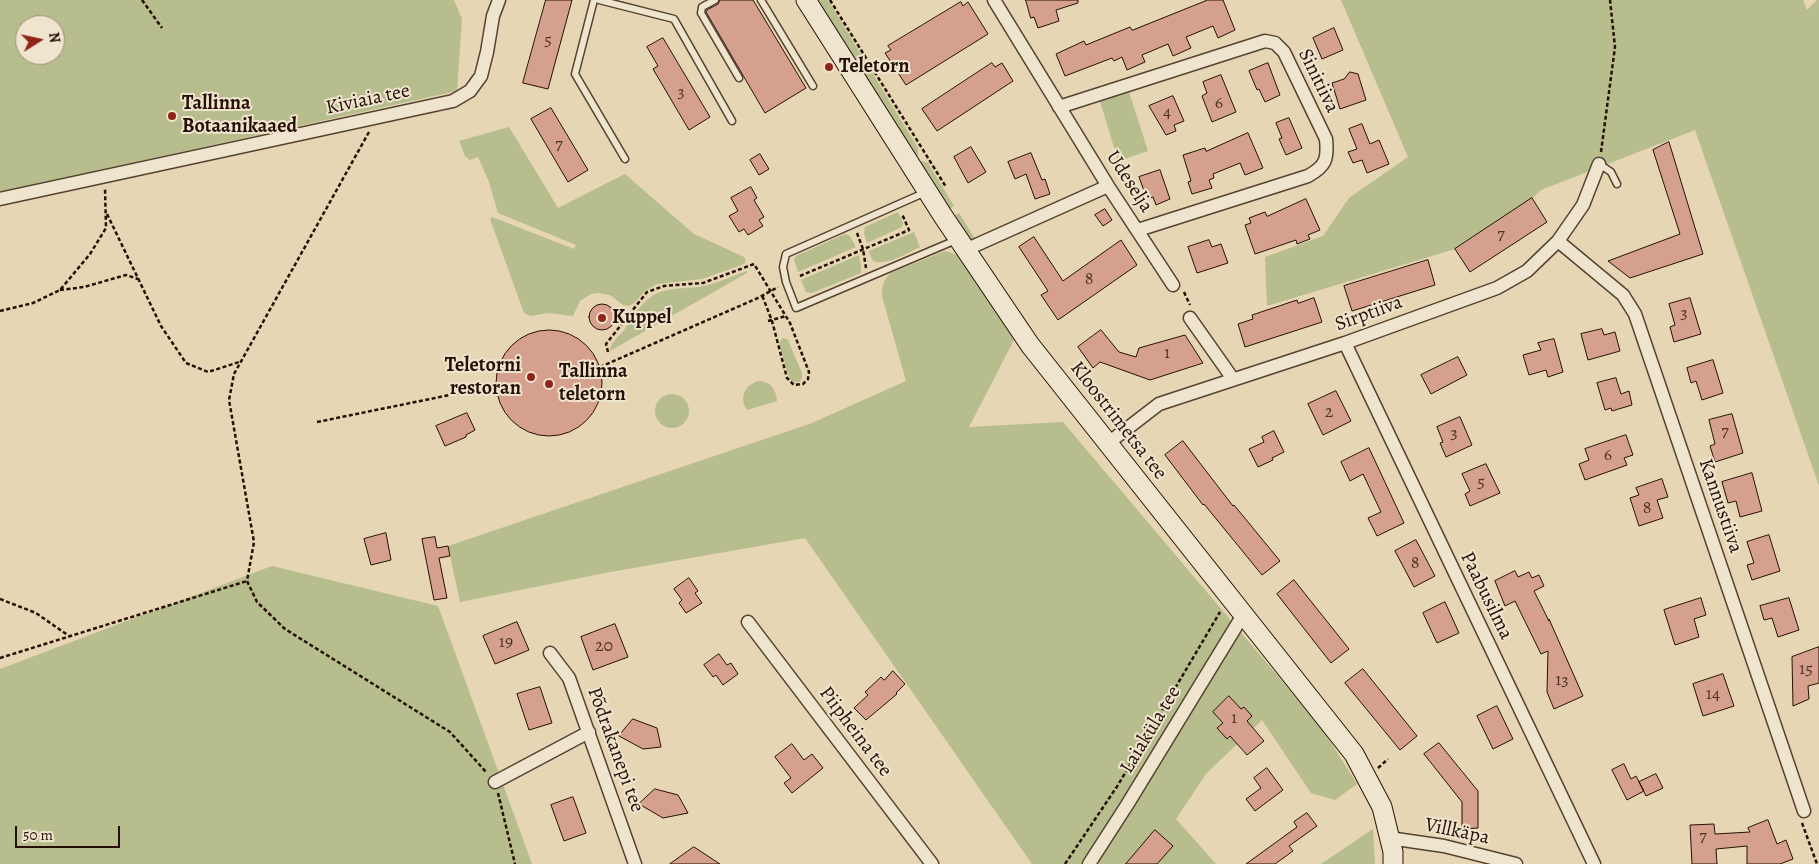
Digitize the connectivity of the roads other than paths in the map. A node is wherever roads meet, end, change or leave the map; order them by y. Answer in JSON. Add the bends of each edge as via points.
{"nodes":[{"id":1,"x":499,"y":0,"type":"edge"},
{"id":2,"x":594,"y":0,"type":"edge"},
{"id":3,"x":599,"y":0,"type":"edge"},
{"id":4,"x":715,"y":0,"type":"edge"},
{"id":5,"x":760,"y":0,"type":"edge"},
{"id":6,"x":806,"y":0,"type":"edge"},
{"id":7,"x":994,"y":0,"type":"edge"},
{"id":8,"x":739,"y":78,"type":"dead end"},
{"id":9,"x":813,"y":86,"type":"dead end"},
{"id":10,"x":1059,"y":106,"type":"junction"},
{"id":11,"x":732,"y":120,"type":"dead end"},
{"id":12,"x":625,"y":159,"type":"dead end"},
{"id":13,"x":1599,"y":164,"type":"joint"},
{"id":14,"x":1617,"y":184,"type":"dead end"},
{"id":15,"x":1108,"y":186,"type":"junction"},
{"id":16,"x":927,"y":192,"type":"junction"},
{"id":17,"x":0,"y":199,"type":"edge"},
{"id":18,"x":1138,"y":230,"type":"junction"},
{"id":19,"x":1558,"y":241,"type":"junction"},
{"id":20,"x":962,"y":245,"type":"junction"},
{"id":21,"x":1173,"y":285,"type":"road end"},
{"id":22,"x":1190,"y":318,"type":"road end"},
{"id":23,"x":1345,"y":343,"type":"junction"},
{"id":24,"x":1233,"y":379,"type":"junction"},
{"id":25,"x":1107,"y":444,"type":"junction"},
{"id":26,"x":1243,"y":615,"type":"junction"},
{"id":27,"x":748,"y":622,"type":"dead end"},
{"id":28,"x":550,"y":653,"type":"dead end"},
{"id":29,"x":589,"y":732,"type":"junction"},
{"id":30,"x":495,"y":782,"type":"road end"},
{"id":31,"x":1803,"y":808,"type":"road end"},
{"id":32,"x":1390,"y":838,"type":"junction"},
{"id":33,"x":635,"y":864,"type":"edge"},
{"id":34,"x":932,"y":864,"type":"edge"},
{"id":35,"x":1089,"y":864,"type":"edge"},
{"id":36,"x":1393,"y":864,"type":"edge"},
{"id":37,"x":1516,"y":864,"type":"edge"},
{"id":38,"x":1594,"y":864,"type":"edge"}],
"edges":[{"from":1,"to":17,"type":"street","name":"Kiviaia tee","via":[[482,76],[470,91],[453,101]]},
{"from":2,"to":12,"type":"lane","via":[[575,74]]},
{"from":3,"to":11,"type":"lane","via":[[674,19]]},
{"from":4,"to":8,"type":"lane","via":[[702,8],[701,13]]},
{"from":5,"to":9,"type":"lane"},
{"from":6,"to":16,"type":"main road","name":"Kloostrimetsa tee"},
{"from":7,"to":10,"type":"street","name":"Udeselja"},
{"from":10,"to":15,"type":"street","name":"Udeselja"},
{"from":10,"to":18,"type":"street","name":"Sinitiiva","via":[[1264,41],[1275,43],[1284,52],[1326,139],[1324,164],[1308,176]]},
{"from":13,"to":14,"type":"lane","via":[[1610,172]]},
{"from":13,"to":19,"type":"street","name":"Sirptiiva","via":[[1582,205]]},
{"from":15,"to":18,"type":"street","name":"Udeselja"},
{"from":15,"to":20,"type":"street"},
{"from":16,"to":20,"type":"main road","name":"Kloostrimetsa tee"},
{"from":16,"to":20,"type":"lane","via":[[786,254],[783,267],[796,308]]},
{"from":18,"to":21,"type":"street","name":"Udeselja"},
{"from":19,"to":23,"type":"street","name":"Sirptiiva","via":[[1527,271],[1497,288]]},
{"from":19,"to":31,"type":"street","name":"Kannustiiva","via":[[1623,295],[1635,314]]},
{"from":20,"to":25,"type":"main road","name":"Kloostrimetsa tee","via":[[1030,345]]},
{"from":22,"to":24,"type":"street"},
{"from":23,"to":24,"type":"street","name":"Sirptiiva"},
{"from":23,"to":38,"type":"street","name":"Paabusilma"},
{"from":24,"to":25,"type":"street","name":"Sirptiiva","via":[[1159,404]]},
{"from":25,"to":26,"type":"main road","name":"Kloostrimetsa tee"},
{"from":26,"to":32,"type":"main road","name":"Kloostrimetsa tee","via":[[1354,754],[1382,807]]},
{"from":26,"to":35,"type":"street","name":"Laiaküla tee"},
{"from":27,"to":34,"type":"street","name":"Piipheina tee"},
{"from":28,"to":29,"type":"street","name":"Põdrakanepi tee","via":[[568,678]]},
{"from":29,"to":30,"type":"street"},
{"from":29,"to":33,"type":"street","name":"Põdrakanepi tee"},
{"from":32,"to":36,"type":"main road","name":"Kloostrimetsa tee"},
{"from":32,"to":37,"type":"street","name":"Villkäpa","via":[[1444,846]]}]}
